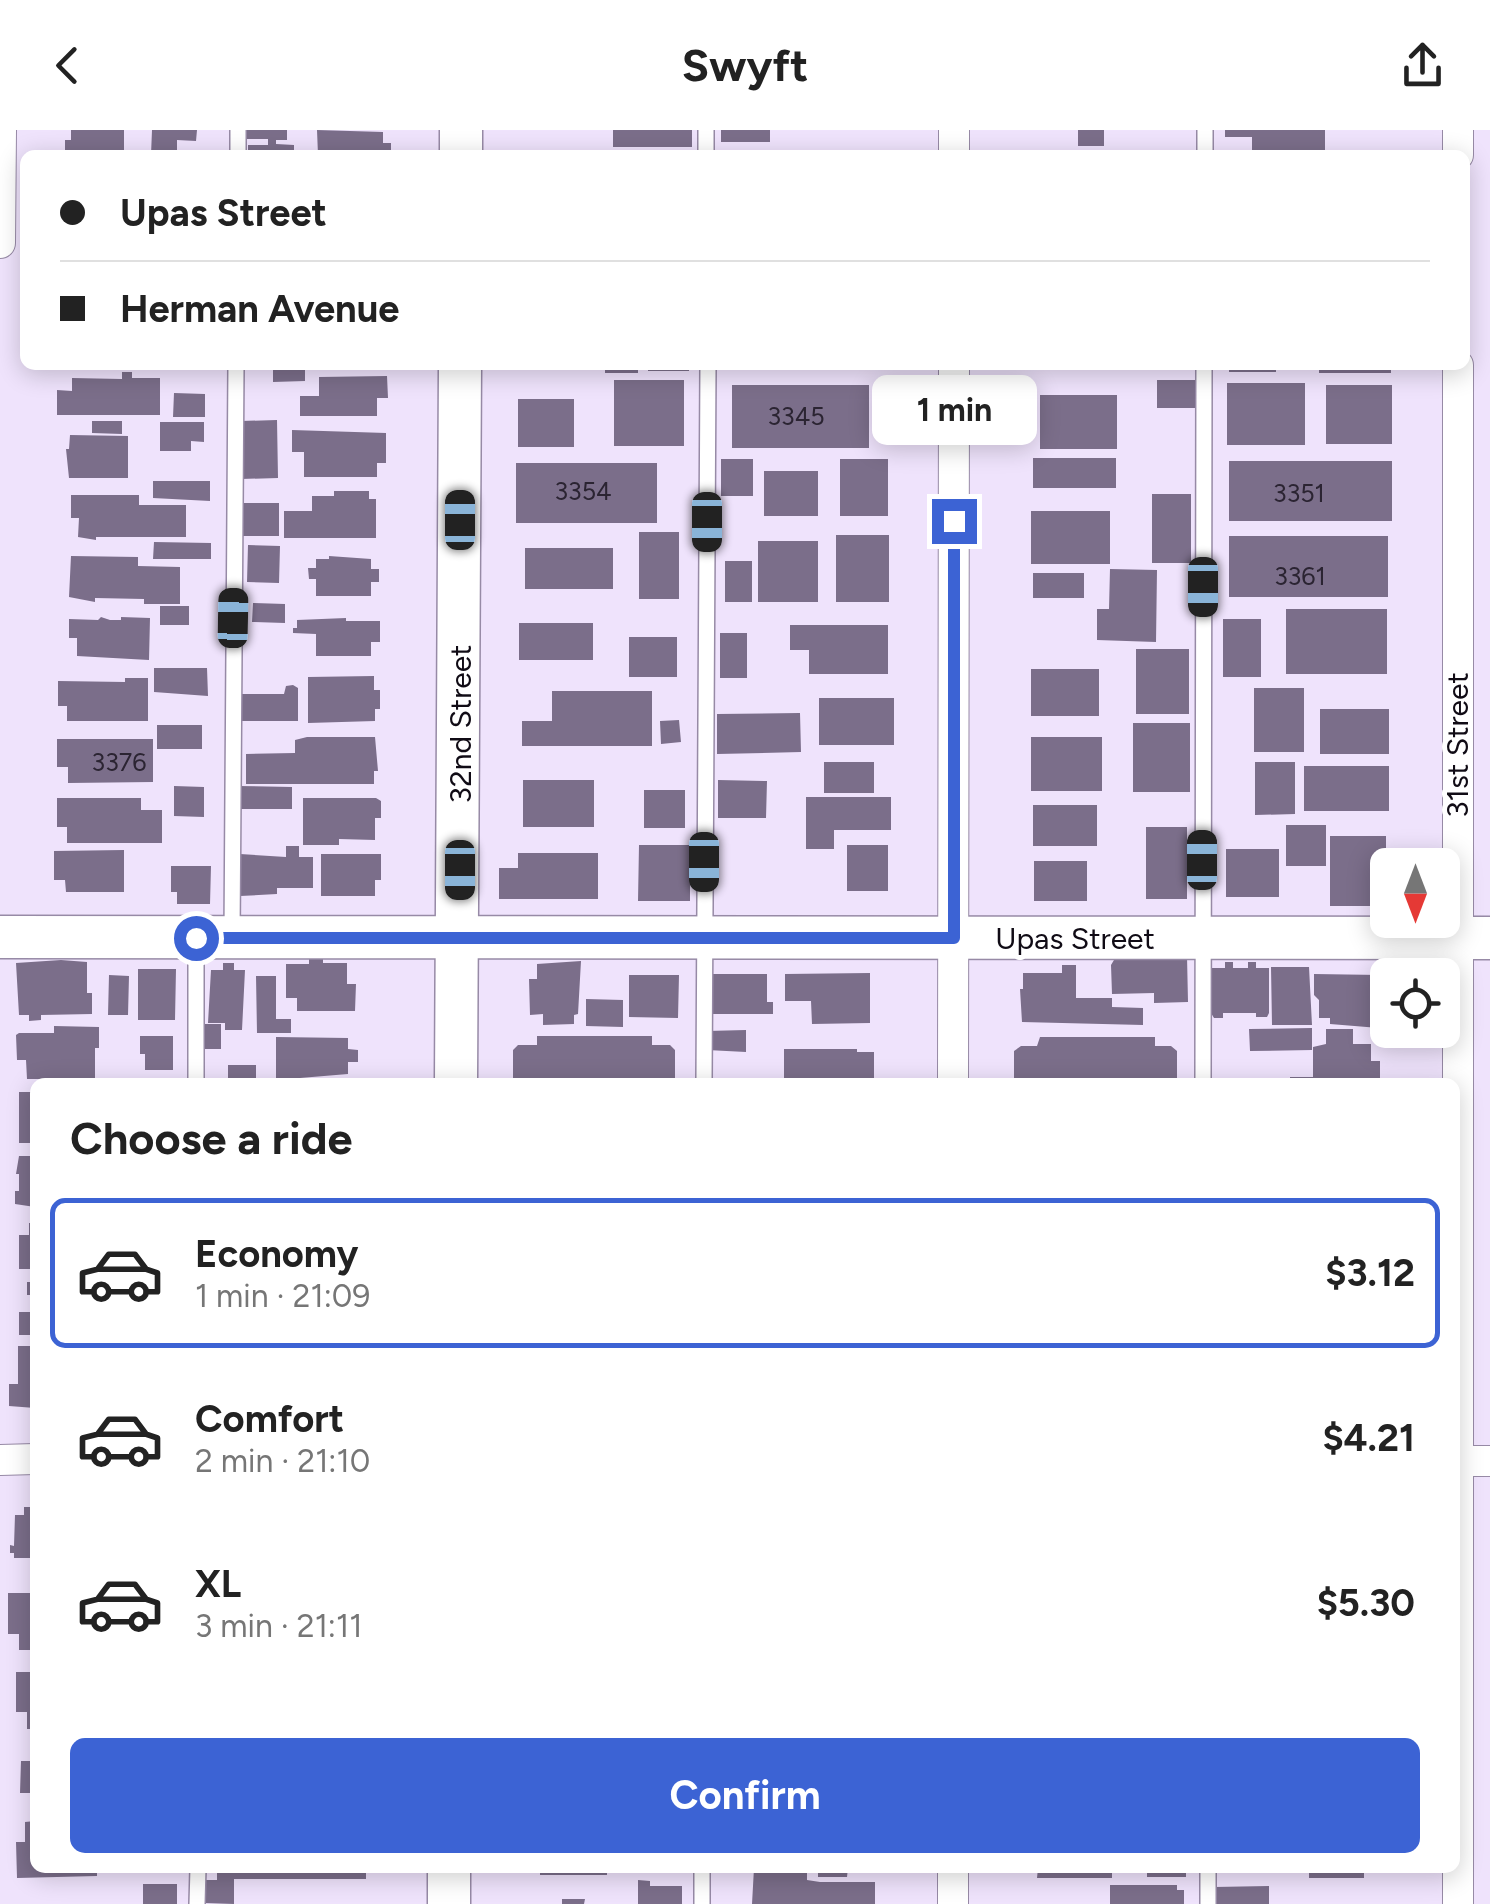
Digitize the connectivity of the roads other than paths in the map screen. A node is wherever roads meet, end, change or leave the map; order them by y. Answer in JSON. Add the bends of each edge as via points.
{"nodes":[{"id":1,"x":1,"y":130,"type":"edge"},
{"id":2,"x":0,"y":243,"type":"edge"},
{"id":3,"x":236,"y":370,"type":"edge"},
{"id":4,"x":460,"y":370,"type":"edge"},
{"id":5,"x":708,"y":370,"type":"edge"},
{"id":6,"x":954,"y":370,"type":"edge"},
{"id":7,"x":1204,"y":370,"type":"edge"},
{"id":8,"x":1458,"y":370,"type":"edge"},
{"id":9,"x":0,"y":937,"type":"edge"},
{"id":10,"x":214,"y":938,"type":"junction"},
{"id":11,"x":460,"y":938,"type":"junction"},
{"id":12,"x":704,"y":938,"type":"junction"},
{"id":13,"x":954,"y":938,"type":"junction"},
{"id":14,"x":1202,"y":938,"type":"junction"},
{"id":15,"x":1474,"y":938,"type":"edge"},
{"id":16,"x":196,"y":1078,"type":"edge"},
{"id":17,"x":456,"y":1078,"type":"edge"},
{"id":18,"x":704,"y":1078,"type":"edge"},
{"id":19,"x":952,"y":1078,"type":"edge"},
{"id":20,"x":1202,"y":1078,"type":"edge"},
{"id":21,"x":1460,"y":1345,"type":"edge"},
{"id":22,"x":0,"y":1460,"type":"edge"},
{"id":23,"x":30,"y":1460,"type":"edge"},
{"id":24,"x":1460,"y":1461,"type":"edge"},
{"id":25,"x":1490,"y":1461,"type":"edge"},
{"id":26,"x":198,"y":1873,"type":"edge"},
{"id":27,"x":449,"y":1873,"type":"edge"},
{"id":28,"x":702,"y":1873,"type":"edge"},
{"id":29,"x":953,"y":1873,"type":"edge"},
{"id":30,"x":1208,"y":1873,"type":"edge"},
{"id":31,"x":1458,"y":1873,"type":"edge"},
{"id":32,"x":198,"y":1904,"type":"edge"},
{"id":33,"x":449,"y":1904,"type":"edge"},
{"id":34,"x":702,"y":1904,"type":"edge"},
{"id":35,"x":953,"y":1904,"type":"edge"},
{"id":36,"x":1208,"y":1904,"type":"edge"},
{"id":37,"x":1458,"y":1904,"type":"edge"}],
"edges":[{"from":1,"to":2,"type":"street"},
{"from":3,"to":10,"type":"lane"},
{"from":4,"to":11,"type":"street","name":"32nd Street"},
{"from":5,"to":12,"type":"lane"},
{"from":6,"to":13,"type":"street"},
{"from":7,"to":14,"type":"lane"},
{"from":8,"to":15,"type":"street","name":"31st Street"},
{"from":9,"to":10,"type":"street","name":"Upas Street"},
{"from":10,"to":11,"type":"street","name":"Upas Street"},
{"from":10,"to":16,"type":"lane"},
{"from":11,"to":12,"type":"street","name":"Upas Street"},
{"from":11,"to":17,"type":"street","name":"32nd Street"},
{"from":12,"to":13,"type":"street","name":"Upas Street"},
{"from":12,"to":18,"type":"lane"},
{"from":13,"to":14,"type":"street","name":"Upas Street"},
{"from":13,"to":19,"type":"street"},
{"from":14,"to":15,"type":"street","name":"Upas Street"},
{"from":14,"to":20,"type":"lane"},
{"from":15,"to":21,"type":"street","name":"31st Street"},
{"from":22,"to":23,"type":"street"},
{"from":24,"to":25,"type":"street"},
{"from":26,"to":32,"type":"lane"},
{"from":27,"to":33,"type":"street"},
{"from":28,"to":34,"type":"lane"},
{"from":29,"to":35,"type":"street"},
{"from":30,"to":36,"type":"lane"},
{"from":31,"to":37,"type":"street","name":"31st Street"}]}
